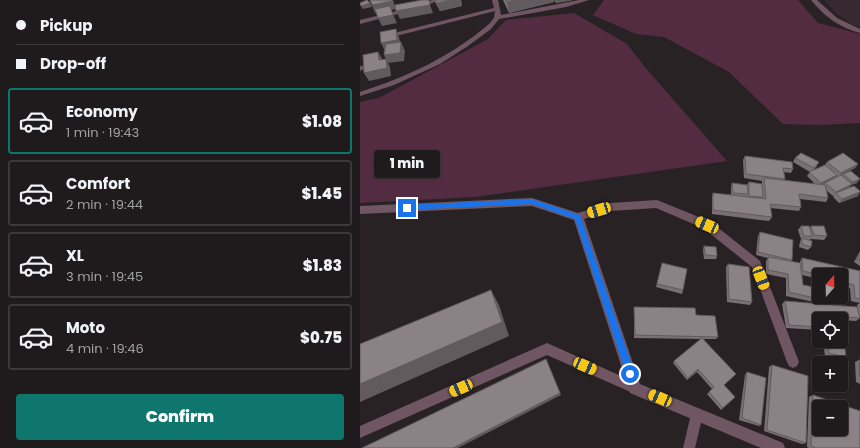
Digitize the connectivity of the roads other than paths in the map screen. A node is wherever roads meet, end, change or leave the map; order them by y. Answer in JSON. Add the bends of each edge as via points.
{"nodes":[{"id":1,"x":437,"y":0,"type":"edge"},
{"id":2,"x":495,"y":0,"type":"edge"},
{"id":3,"x":586,"y":0,"type":"edge"},
{"id":4,"x":814,"y":0,"type":"edge"},
{"id":5,"x":497,"y":9,"type":"junction"},
{"id":6,"x":497,"y":18,"type":"junction"},
{"id":7,"x":360,"y":22,"type":"edge"},
{"id":8,"x":860,"y":31,"type":"edge"},
{"id":9,"x":388,"y":36,"type":"edge"},
{"id":10,"x":360,"y":94,"type":"edge"},
{"id":11,"x":360,"y":210,"type":"edge"},
{"id":12,"x":578,"y":217,"type":"junction"},
{"id":13,"x":793,"y":362,"type":"dead end"},
{"id":14,"x":635,"y":388,"type":"junction"},
{"id":15,"x":697,"y":414,"type":"junction"},
{"id":16,"x":360,"y":432,"type":"edge"},
{"id":17,"x":688,"y":448,"type":"edge"},
{"id":18,"x":778,"y":448,"type":"edge"}],
"edges":[{"from":1,"to":7,"type":"street"},
{"from":2,"to":5,"type":"street"},
{"from":3,"to":6,"type":"street"},
{"from":4,"to":8,"type":"street","via":[[828,16]]},
{"from":5,"to":6,"type":"street"},
{"from":5,"to":9,"type":"street"},
{"from":6,"to":10,"type":"street","via":[[469,43],[444,59],[380,88]]},
{"from":11,"to":12,"type":"street","via":[[532,202]]},
{"from":12,"to":13,"type":"street","via":[[610,207],[657,204],[707,225],[756,264]]},
{"from":12,"to":14,"type":"street"},
{"from":14,"to":15,"type":"street"},
{"from":14,"to":16,"type":"lane","via":[[547,349]]},
{"from":15,"to":17,"type":"lane"},
{"from":15,"to":18,"type":"street"}]}
